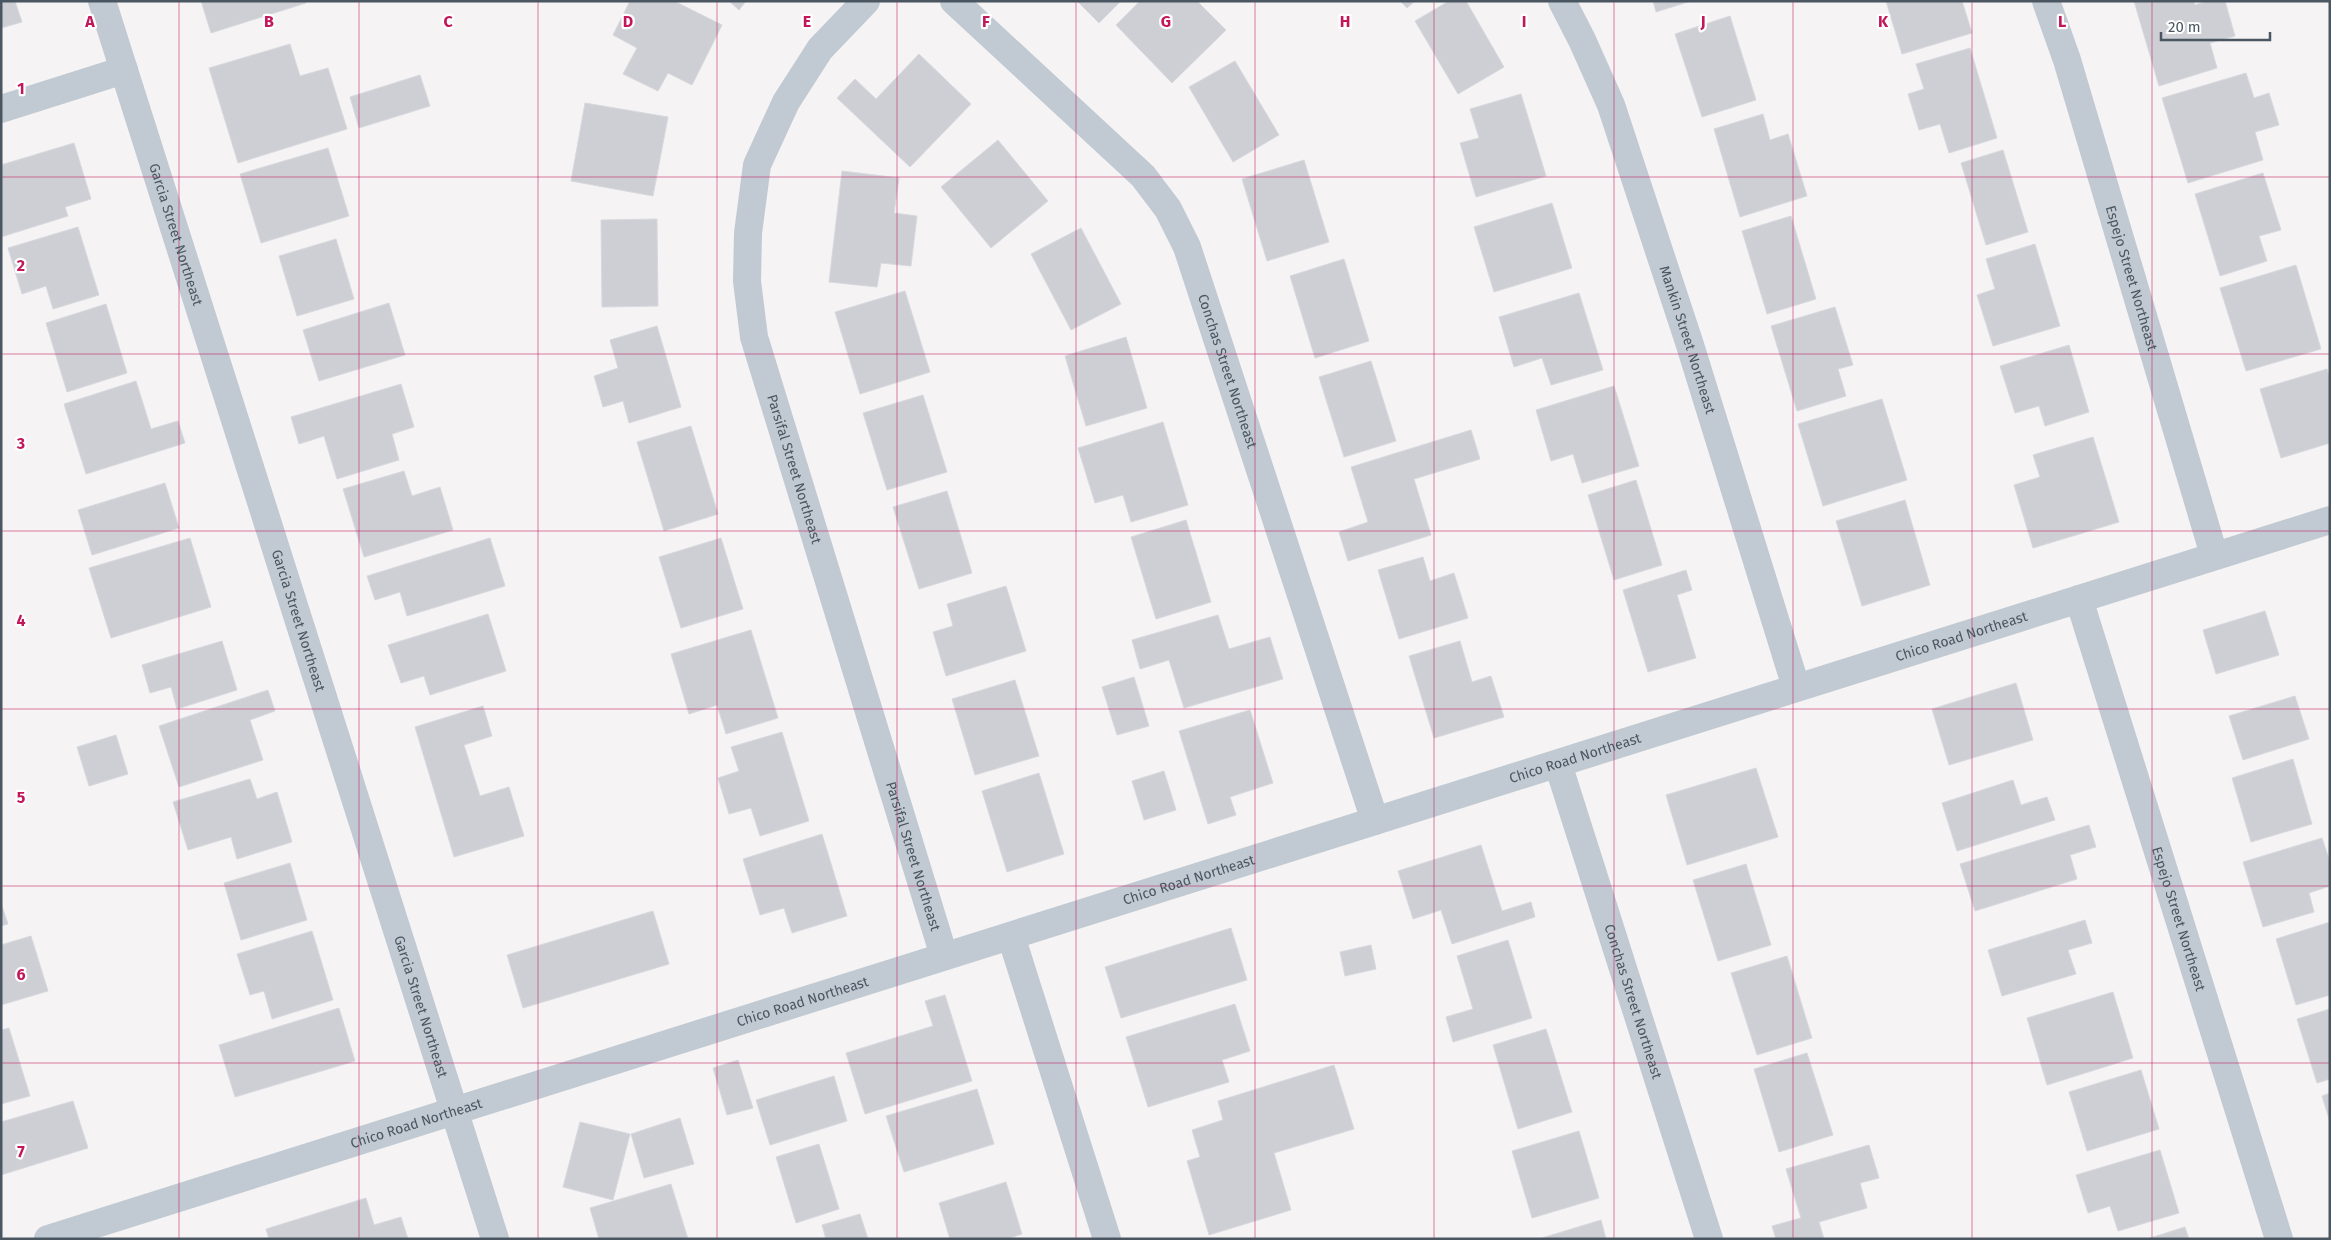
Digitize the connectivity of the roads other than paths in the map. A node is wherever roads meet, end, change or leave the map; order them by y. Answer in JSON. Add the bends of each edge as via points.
{"nodes":[{"id":1,"x":102,"y":1,"type":"edge"},
{"id":2,"x":866,"y":1,"type":"edge"},
{"id":3,"x":954,"y":1,"type":"edge"},
{"id":4,"x":1562,"y":1,"type":"edge"},
{"id":5,"x":2046,"y":1,"type":"edge"},
{"id":6,"x":124,"y":70,"type":"junction"},
{"id":7,"x":1,"y":109,"type":"edge"},
{"id":8,"x":2330,"y":520,"type":"edge"},
{"id":9,"x":2214,"y":555,"type":"junction"},
{"id":10,"x":2079,"y":599,"type":"junction"},
{"id":11,"x":1796,"y":687,"type":"junction"},
{"id":12,"x":1558,"y":764,"type":"junction"},
{"id":13,"x":1375,"y":821,"type":"junction"},
{"id":14,"x":1012,"y":936,"type":"junction"},
{"id":15,"x":944,"y":956,"type":"junction"},
{"id":16,"x":454,"y":1110,"type":"junction"},
{"id":17,"x":48,"y":1239,"type":"edge"},
{"id":18,"x":495,"y":1239,"type":"edge"},
{"id":19,"x":1107,"y":1239,"type":"edge"},
{"id":20,"x":1709,"y":1239,"type":"edge"},
{"id":21,"x":2279,"y":1239,"type":"edge"}],
"edges":[{"from":1,"to":6,"type":"street","name":"Garcia Street Northeast"},
{"from":2,"to":15,"type":"street","name":"Parsifal Street Northeast","via":[[820,49],[786,102],[757,165],[748,233],[747,281],[754,337]]},
{"from":3,"to":13,"type":"street","name":"Conchas Street Northeast","via":[[1143,176],[1168,209],[1187,246]]},
{"from":4,"to":11,"type":"street","name":"Mankin Street Northeast","via":[[1611,106],[1690,345]]},
{"from":5,"to":9,"type":"street","name":"Espejo Street Northeast","via":[[2067,60]]},
{"from":6,"to":7,"type":"street"},
{"from":6,"to":16,"type":"street","name":"Garcia Street Northeast"},
{"from":8,"to":9,"type":"street","name":"Chico Road Northeast"},
{"from":9,"to":10,"type":"street","name":"Chico Road Northeast"},
{"from":10,"to":11,"type":"street","name":"Chico Road Northeast"},
{"from":10,"to":21,"type":"street","name":"Espejo Street Northeast"},
{"from":11,"to":12,"type":"street","name":"Chico Road Northeast"},
{"from":12,"to":13,"type":"street","name":"Chico Road Northeast"},
{"from":12,"to":20,"type":"street","name":"Conchas Street Northeast"},
{"from":13,"to":14,"type":"street","name":"Chico Road Northeast"},
{"from":14,"to":15,"type":"street","name":"Chico Road Northeast"},
{"from":14,"to":19,"type":"street"},
{"from":15,"to":16,"type":"street","name":"Chico Road Northeast"},
{"from":16,"to":17,"type":"street","name":"Chico Road Northeast"},
{"from":16,"to":18,"type":"street","name":"Garcia Street Northeast"}]}
